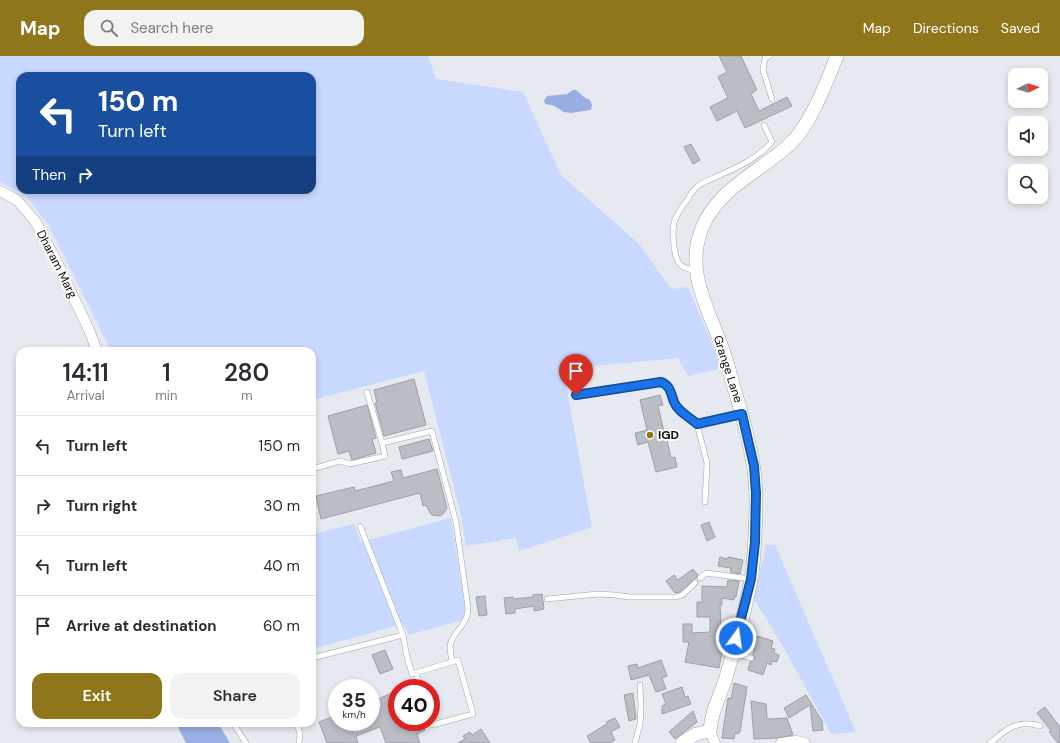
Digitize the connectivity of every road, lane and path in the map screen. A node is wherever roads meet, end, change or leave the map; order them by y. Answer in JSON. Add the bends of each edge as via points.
{"nodes":[{"id":1,"x":770,"y":56,"type":"edge"},
{"id":2,"x":837,"y":56,"type":"edge"},
{"id":3,"x":772,"y":99,"type":"dead end"},
{"id":4,"x":764,"y":125,"type":"dead end"},
{"id":5,"x":0,"y":191,"type":"edge"},
{"id":6,"x":696,"y":271,"type":"junction"},
{"id":7,"x":95,"y":347,"type":"edge"},
{"id":8,"x":367,"y":392,"type":"dead end"},
{"id":9,"x":576,"y":395,"type":"dead end"},
{"id":10,"x":742,"y":414,"type":"junction"},
{"id":11,"x":697,"y":424,"type":"junction"},
{"id":12,"x":382,"y":443,"type":"junction"},
{"id":13,"x":316,"y":467,"type":"edge"},
{"id":14,"x":705,"y":502,"type":"dead end"},
{"id":15,"x":360,"y":526,"type":"dead end"},
{"id":16,"x":700,"y":578,"type":"dead end"},
{"id":17,"x":751,"y":579,"type":"junction"},
{"id":18,"x":695,"y":583,"type":"dead end"},
{"id":19,"x":547,"y":599,"type":"dead end"},
{"id":20,"x":403,"y":635,"type":"junction"},
{"id":21,"x":733,"y":653,"type":"junction"},
{"id":22,"x":316,"y":657,"type":"edge"},
{"id":23,"x":751,"y":658,"type":"dead end"},
{"id":24,"x":452,"y":662,"type":"junction"},
{"id":25,"x":416,"y":673,"type":"junction"},
{"id":26,"x":418,"y":679,"type":"edge"},
{"id":27,"x":640,"y":685,"type":"dead end"},
{"id":28,"x":440,"y":723,"type":"edge"},
{"id":29,"x":1040,"y":726,"type":"dead end"},
{"id":30,"x":236,"y":727,"type":"edge"},
{"id":31,"x":298,"y":727,"type":"edge"},
{"id":32,"x":712,"y":737,"type":"edge"},
{"id":33,"x":246,"y":743,"type":"edge"},
{"id":34,"x":299,"y":743,"type":"edge"},
{"id":35,"x":635,"y":743,"type":"edge"},
{"id":36,"x":682,"y":743,"type":"edge"},
{"id":37,"x":781,"y":743,"type":"edge"},
{"id":38,"x":805,"y":743,"type":"edge"},
{"id":39,"x":990,"y":743,"type":"edge"}],
"edges":[{"from":1,"to":3,"type":"lane","via":[[765,58],[763,70]]},
{"from":2,"to":6,"type":"street","name":"Grange Lane","via":[[820,97],[800,134],[740,181],[717,203],[702,228],[697,245]]},
{"from":4,"to":6,"type":"lane","via":[[772,142],[761,154],[697,186],[678,211],[672,232],[675,253],[684,268]]},
{"from":5,"to":7,"type":"street","name":"Dharam Marg","via":[[17,200],[35,222],[86,323]]},
{"from":6,"to":10,"type":"street","name":"Grange Lane","via":[[700,294],[725,354]]},
{"from":8,"to":12,"type":"lane"},
{"from":9,"to":11,"type":"lane","via":[[661,382],[670,388],[679,410]]},
{"from":10,"to":11,"type":"lane"},
{"from":10,"to":17,"type":"street","name":"Grange Lane","via":[[754,466],[756,493]]},
{"from":11,"to":14,"type":"lane","via":[[707,463]]},
{"from":12,"to":13,"type":"lane","via":[[385,456],[350,464],[340,461]]},
{"from":12,"to":24,"type":"lane","via":[[432,431],[456,522],[468,608],[467,618],[451,642]]},
{"from":15,"to":20,"type":"lane"},
{"from":16,"to":17,"type":"lane","via":[[706,573]]},
{"from":17,"to":21,"type":"street","name":"Grange Lane"},
{"from":18,"to":19,"type":"lane","via":[[682,596],[676,597],[629,598],[598,594]]},
{"from":20,"to":22,"type":"lane"},
{"from":20,"to":25,"type":"lane","via":[[412,674]]},
{"from":21,"to":23,"type":"lane"},
{"from":21,"to":32,"type":"street","name":"Grange Lane","via":[[712,718]]},
{"from":24,"to":25,"type":"lane"},
{"from":24,"to":28,"type":"lane","via":[[458,660],[473,714]]},
{"from":25,"to":26,"type":"lane"},
{"from":27,"to":35,"type":"lane","via":[[642,707]]},
{"from":29,"to":39,"type":"lane","via":[[1031,723],[1020,724],[1005,730]]},
{"from":30,"to":33,"type":"lane"},
{"from":31,"to":34,"type":"lane"},
{"from":32,"to":36,"type":"street","via":[[696,734]]},
{"from":37,"to":38,"type":"street"}]}
